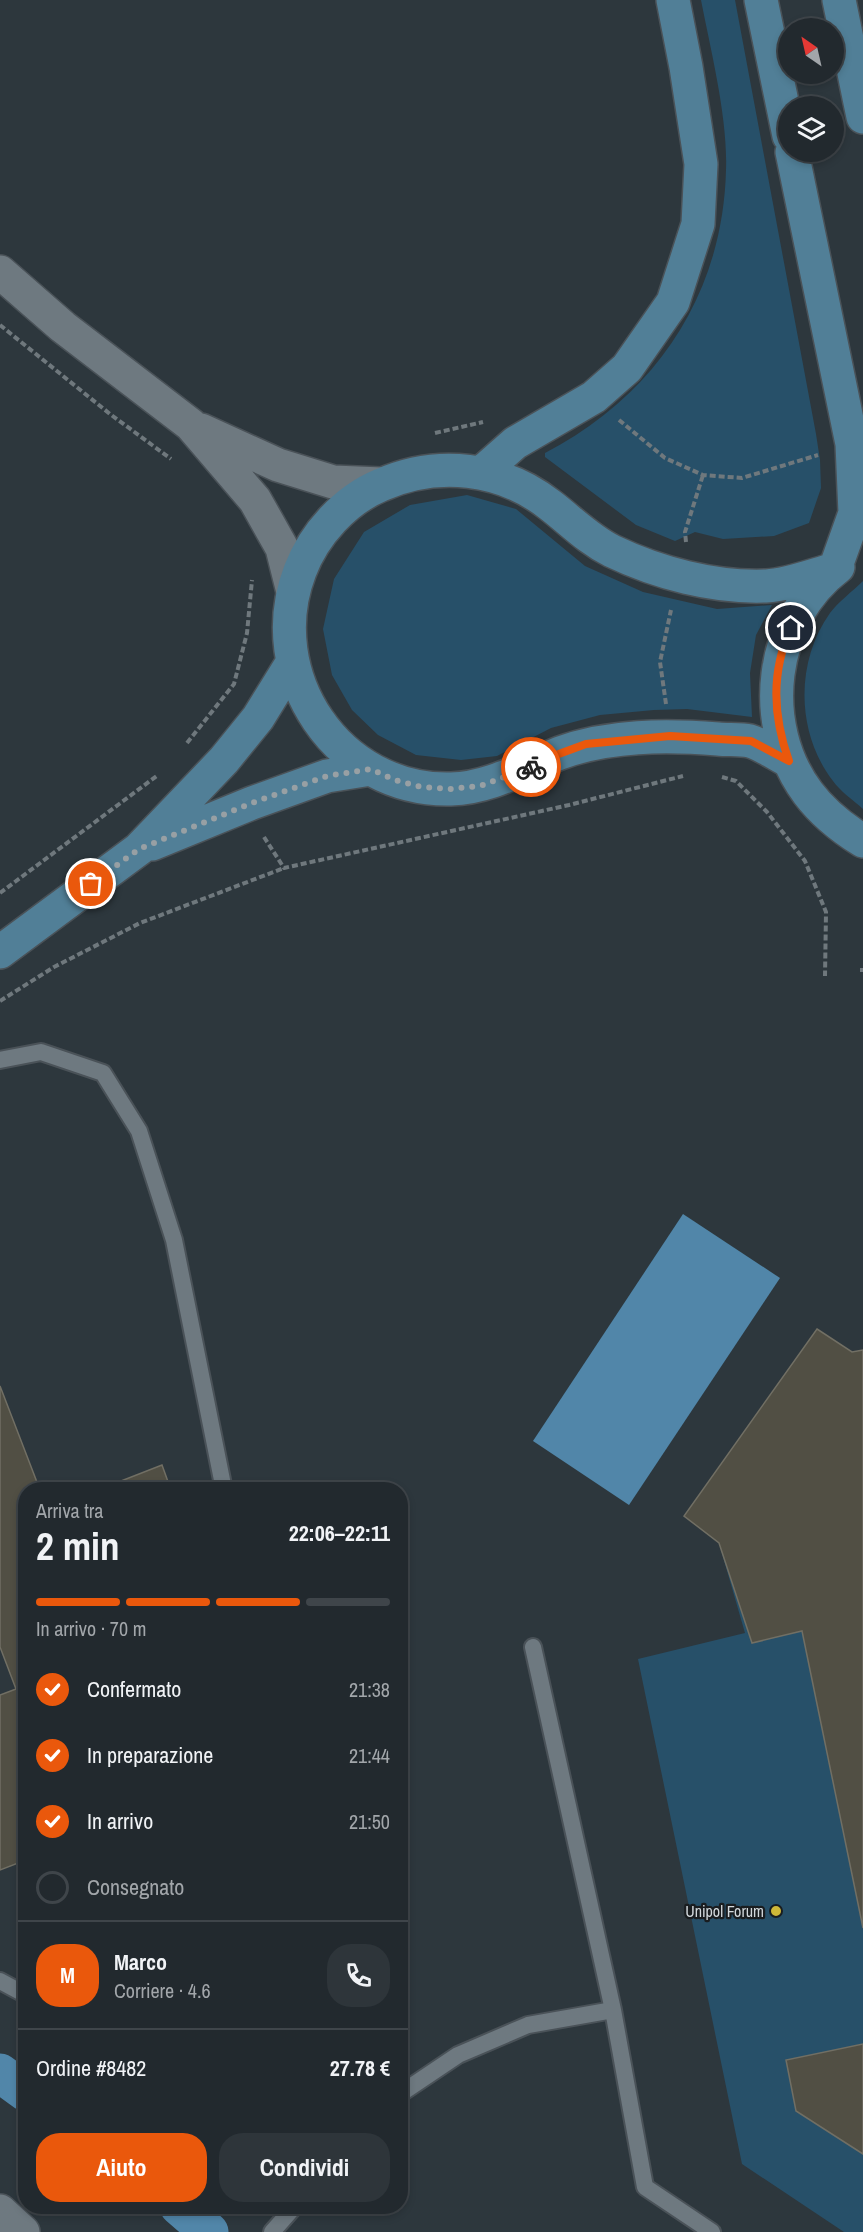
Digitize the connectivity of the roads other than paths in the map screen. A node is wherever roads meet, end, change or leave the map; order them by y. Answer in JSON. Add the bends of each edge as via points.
{"nodes":[{"id":1,"x":673,"y":0,"type":"edge"},
{"id":2,"x":761,"y":0,"type":"edge"},
{"id":3,"x":841,"y":12,"type":"edge"},
{"id":4,"x":863,"y":68,"type":"edge"},
{"id":5,"x":781,"y":96,"type":"edge"},
{"id":6,"x":863,"y":117,"type":"edge"},
{"id":7,"x":794,"y":162,"type":"edge"},
{"id":8,"x":0,"y":272,"type":"edge"},
{"id":9,"x":191,"y":425,"type":"junction"},
{"id":10,"x":482,"y":473,"type":"junction"},
{"id":11,"x":382,"y":484,"type":"junction"},
{"id":12,"x":863,"y":551,"type":"edge"},
{"id":13,"x":835,"y":569,"type":"junction"},
{"id":14,"x":293,"y":592,"type":"junction"},
{"id":15,"x":292,"y":663,"type":"junction"},
{"id":16,"x":789,"y":761,"type":"junction"},
{"id":17,"x":371,"y":769,"type":"junction"},
{"id":18,"x":863,"y":841,"type":"edge"},
{"id":19,"x":139,"y":849,"type":"junction"},
{"id":20,"x":0,"y":952,"type":"edge"},
{"id":21,"x":0,"y":1060,"type":"edge"},
{"id":22,"x":222,"y":1482,"type":"edge"},
{"id":23,"x":533,"y":1647,"type":"dead end"},
{"id":24,"x":0,"y":1981,"type":"edge"},
{"id":25,"x":18,"y":1991,"type":"edge"},
{"id":26,"x":613,"y":2010,"type":"junction"},
{"id":27,"x":408,"y":2089,"type":"edge"},
{"id":28,"x":0,"y":2211,"type":"edge"},
{"id":29,"x":288,"y":2214,"type":"edge"},
{"id":30,"x":22,"y":2232,"type":"edge"},
{"id":31,"x":272,"y":2232,"type":"edge"},
{"id":32,"x":712,"y":2232,"type":"edge"}],
"edges":[{"from":1,"to":10,"type":"main road","via":[[700,164],[698,224],[673,302],[627,368],[594,397],[515,443]]},
{"from":2,"to":5,"type":"main road"},
{"from":3,"to":4,"type":"main road","via":[[851,46]]},
{"from":3,"to":6,"type":"main road"},
{"from":7,"to":13,"type":"main road","via":[[852,444],[855,513]]},
{"from":8,"to":9,"type":"street","via":[[63,327]]},
{"from":9,"to":11,"type":"street","via":[[278,465],[333,482]]},
{"from":9,"to":14,"type":"street","via":[[255,500],[282,548]]},
{"from":10,"to":11,"type":"main road","via":[[421,472]]},
{"from":10,"to":13,"type":"main road","via":[[527,489],[585,535],[611,550],[690,578],[768,586]]},
{"from":11,"to":14,"type":"main road","via":[[346,507],[327,525],[300,570]]},
{"from":12,"to":13,"type":"main road"},
{"from":13,"to":16,"type":"main road","via":[[814,590],[784,642],[776,710]]},
{"from":14,"to":15,"type":"main road","via":[[288,634]]},
{"from":15,"to":17,"type":"main road","via":[[301,692],[317,721],[348,754]]},
{"from":15,"to":19,"type":"main road","via":[[258,718],[224,760]]},
{"from":16,"to":17,"type":"main road","via":[[751,741],[670,736],[586,744],[480,786],[421,787]]},
{"from":16,"to":18,"type":"main road","via":[[820,808]]},
{"from":17,"to":19,"type":"main road","via":[[327,776]]},
{"from":19,"to":20,"type":"main road"},
{"from":21,"to":22,"type":"lane","via":[[41,1052],[103,1073],[139,1131],[174,1240]]},
{"from":23,"to":26,"type":"lane"},
{"from":24,"to":25,"type":"lane"},
{"from":26,"to":27,"type":"lane","via":[[528,2025],[458,2055]]},
{"from":26,"to":32,"type":"lane","via":[[645,2187]]},
{"from":28,"to":30,"type":"street"},
{"from":29,"to":31,"type":"lane"}]}
